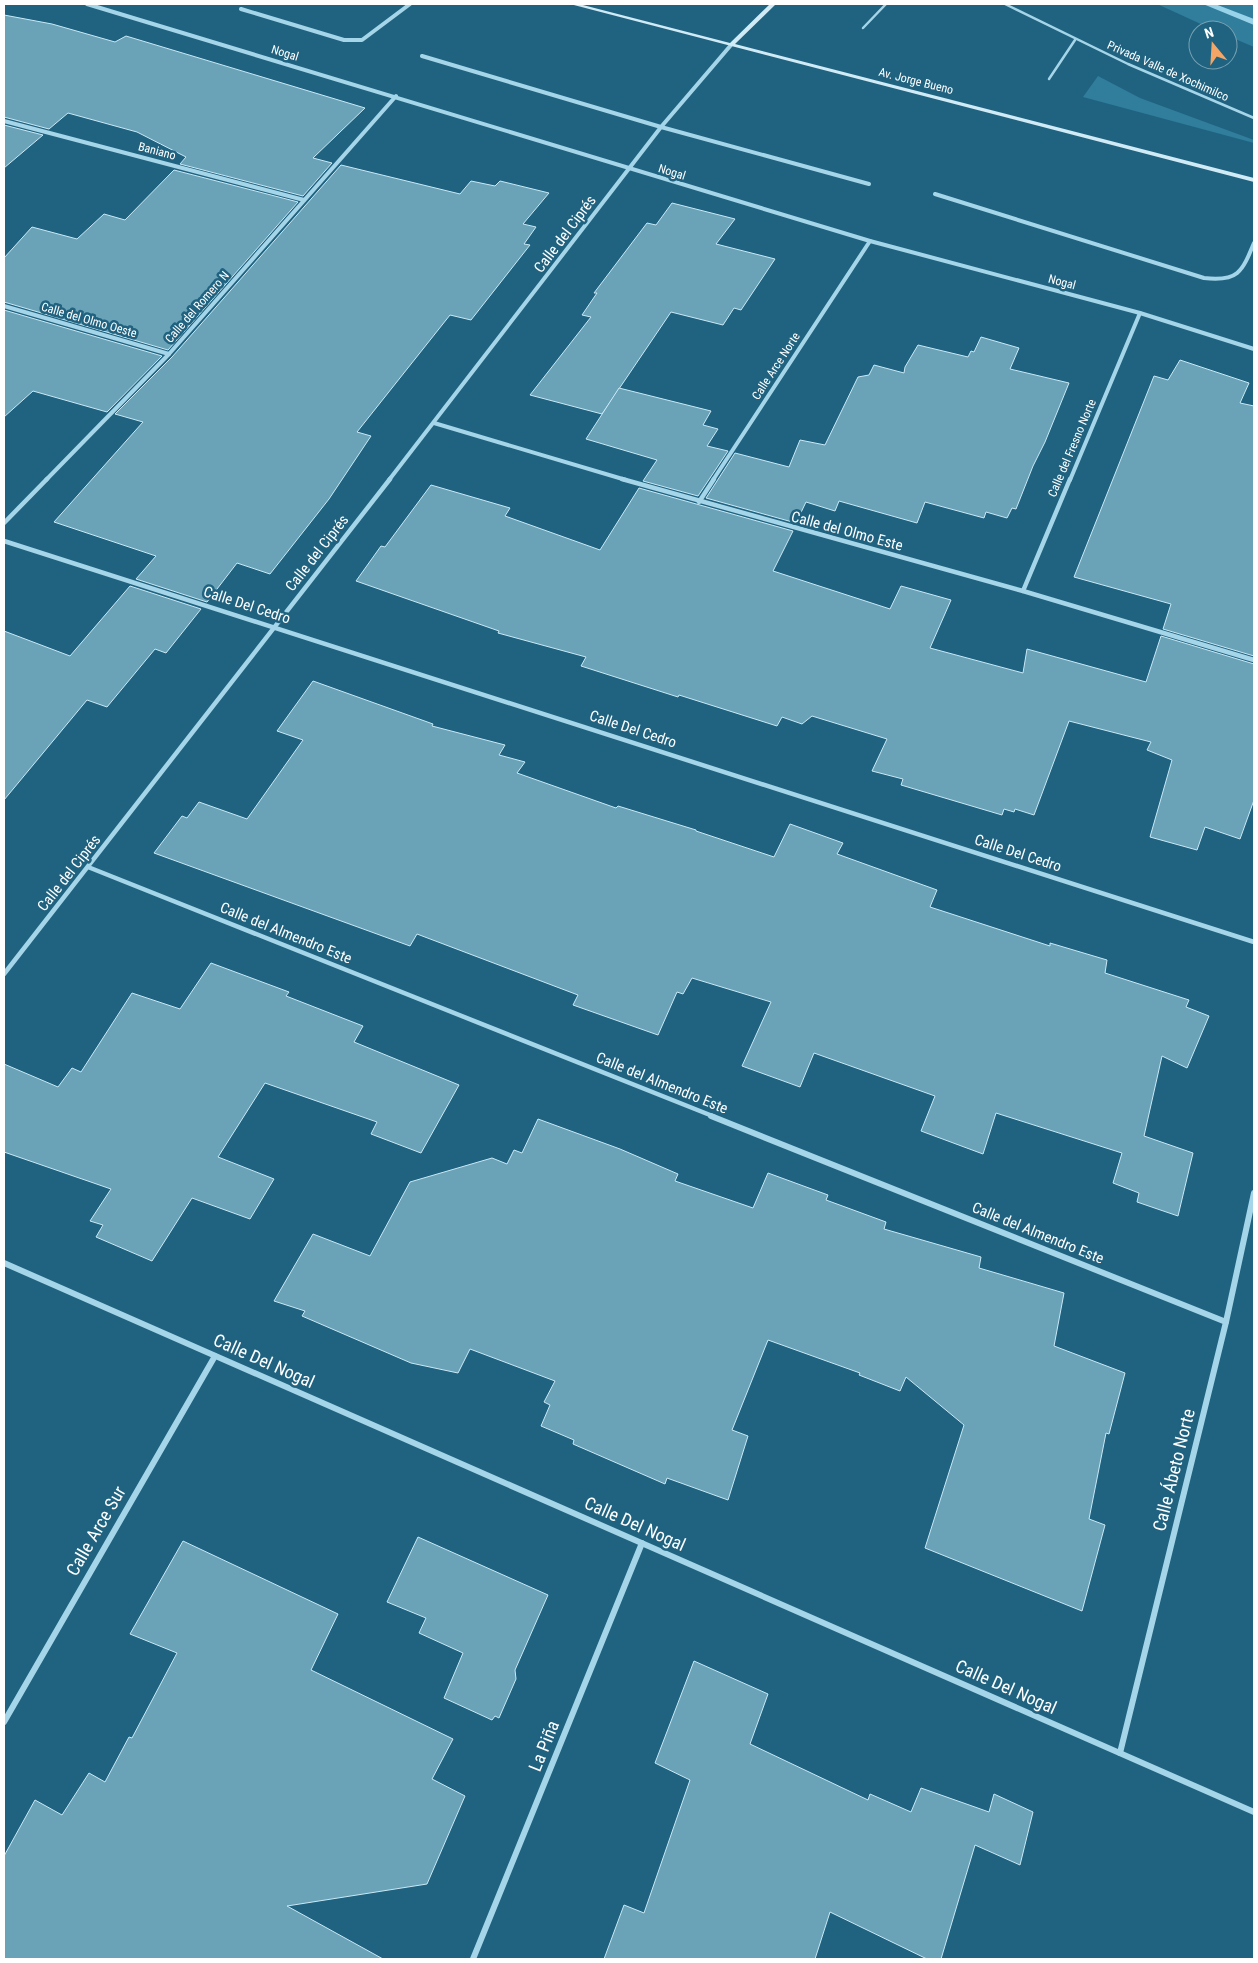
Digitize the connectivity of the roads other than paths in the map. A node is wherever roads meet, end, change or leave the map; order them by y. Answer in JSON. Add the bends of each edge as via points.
{"nodes":[{"id":1,"x":87,"y":4,"type":"edge"},
{"id":2,"x":410,"y":4,"type":"edge"},
{"id":3,"x":572,"y":4,"type":"edge"},
{"id":4,"x":773,"y":4,"type":"edge"},
{"id":5,"x":886,"y":4,"type":"edge"},
{"id":6,"x":1005,"y":4,"type":"edge"},
{"id":7,"x":241,"y":9,"type":"dead end"},
{"id":8,"x":863,"y":28,"type":"dead end"},
{"id":9,"x":1075,"y":40,"type":"junction"},
{"id":10,"x":731,"y":45,"type":"junction"},
{"id":11,"x":422,"y":56,"type":"dead end"},
{"id":12,"x":1049,"y":79,"type":"dead end"},
{"id":13,"x":396,"y":96,"type":"junction"},
{"id":14,"x":1254,"y":118,"type":"edge"},
{"id":15,"x":4,"y":121,"type":"edge"},
{"id":16,"x":662,"y":127,"type":"junction"},
{"id":17,"x":629,"y":169,"type":"junction"},
{"id":18,"x":1254,"y":180,"type":"edge"},
{"id":19,"x":869,"y":184,"type":"dead end"},
{"id":20,"x":935,"y":194,"type":"dead end"},
{"id":21,"x":304,"y":200,"type":"junction"},
{"id":22,"x":870,"y":241,"type":"junction"},
{"id":23,"x":1254,"y":243,"type":"edge"},
{"id":24,"x":4,"y":306,"type":"edge"},
{"id":25,"x":1140,"y":313,"type":"junction"},
{"id":26,"x":1254,"y":349,"type":"edge"},
{"id":27,"x":169,"y":354,"type":"junction"},
{"id":28,"x":434,"y":424,"type":"junction"},
{"id":29,"x":698,"y":502,"type":"junction"},
{"id":30,"x":4,"y":523,"type":"edge"},
{"id":31,"x":4,"y":541,"type":"edge"},
{"id":32,"x":1023,"y":591,"type":"junction"},
{"id":33,"x":274,"y":626,"type":"junction"},
{"id":34,"x":1254,"y":660,"type":"edge"},
{"id":35,"x":88,"y":867,"type":"junction"},
{"id":36,"x":1254,"y":942,"type":"edge"},
{"id":37,"x":4,"y":974,"type":"edge"},
{"id":38,"x":1254,"y":1193,"type":"edge"},
{"id":39,"x":4,"y":1263,"type":"edge"},
{"id":40,"x":1226,"y":1322,"type":"junction"},
{"id":41,"x":215,"y":1356,"type":"junction"},
{"id":42,"x":642,"y":1543,"type":"junction"},
{"id":43,"x":4,"y":1722,"type":"edge"},
{"id":44,"x":1120,"y":1753,"type":"junction"},
{"id":45,"x":1254,"y":1812,"type":"edge"},
{"id":46,"x":473,"y":1959,"type":"edge"}],
"edges":[{"from":1,"to":13,"type":"street","name":"Nogal"},
{"from":2,"to":7,"type":"street","via":[[368,38],[353,41]]},
{"from":3,"to":10,"type":"street","name":"Av. Jorge Bueno"},
{"from":4,"to":10,"type":"street"},
{"from":5,"to":8,"type":"lane"},
{"from":6,"to":9,"type":"lane","name":"Privada Valle de Xochimilco"},
{"from":9,"to":12,"type":"lane"},
{"from":9,"to":14,"type":"lane","name":"Privada Valle de Xochimilco"},
{"from":10,"to":16,"type":"street","name":"Calle del Ciprés"},
{"from":10,"to":18,"type":"street","name":"Av. Jorge Bueno"},
{"from":11,"to":16,"type":"street"},
{"from":13,"to":17,"type":"street","name":"Nogal"},
{"from":13,"to":21,"type":"street","name":"Calle del Romero N"},
{"from":15,"to":21,"type":"street","name":"Baniano"},
{"from":16,"to":17,"type":"street","name":"Calle del Ciprés"},
{"from":16,"to":19,"type":"street"},
{"from":17,"to":22,"type":"street","name":"Nogal"},
{"from":17,"to":28,"type":"street","name":"Calle del Ciprés"},
{"from":20,"to":23,"type":"street","via":[[1211,280],[1231,279],[1240,273]]},
{"from":21,"to":27,"type":"street","name":"Calle del Romero N"},
{"from":22,"to":25,"type":"street","name":"Nogal"},
{"from":22,"to":29,"type":"street","name":"Calle Arce Norte"},
{"from":24,"to":27,"type":"street","name":"Calle del Olmo Oeste"},
{"from":25,"to":26,"type":"street","name":"Nogal"},
{"from":25,"to":32,"type":"street","name":"Calle del Fresno Norte"},
{"from":27,"to":30,"type":"street","name":"Calle del Romero N"},
{"from":28,"to":29,"type":"street","name":"Calle del Olmo Este"},
{"from":28,"to":33,"type":"street","name":"Calle del Ciprés"},
{"from":29,"to":32,"type":"street","name":"Calle del Olmo Este"},
{"from":31,"to":33,"type":"street","name":"Calle Del Cedro"},
{"from":32,"to":34,"type":"street","name":"Calle del Olmo Este"},
{"from":33,"to":35,"type":"street","name":"Calle del Ciprés"},
{"from":33,"to":36,"type":"street","name":"Calle Del Cedro"},
{"from":35,"to":37,"type":"street","name":"Calle del Ciprés"},
{"from":35,"to":40,"type":"street","name":"Calle del Almendro Este"},
{"from":38,"to":40,"type":"street","name":"Calle Ábeto Norte"},
{"from":39,"to":41,"type":"street","name":"Calle Del Nogal"},
{"from":40,"to":44,"type":"street","name":"Calle Ábeto Norte"},
{"from":41,"to":42,"type":"street","name":"Calle Del Nogal"},
{"from":41,"to":43,"type":"street","name":"Calle Arce Sur"},
{"from":42,"to":44,"type":"street","name":"Calle Del Nogal"},
{"from":42,"to":46,"type":"street","name":"La Piña"},
{"from":44,"to":45,"type":"street","name":"Calle Del Nogal"}]}
